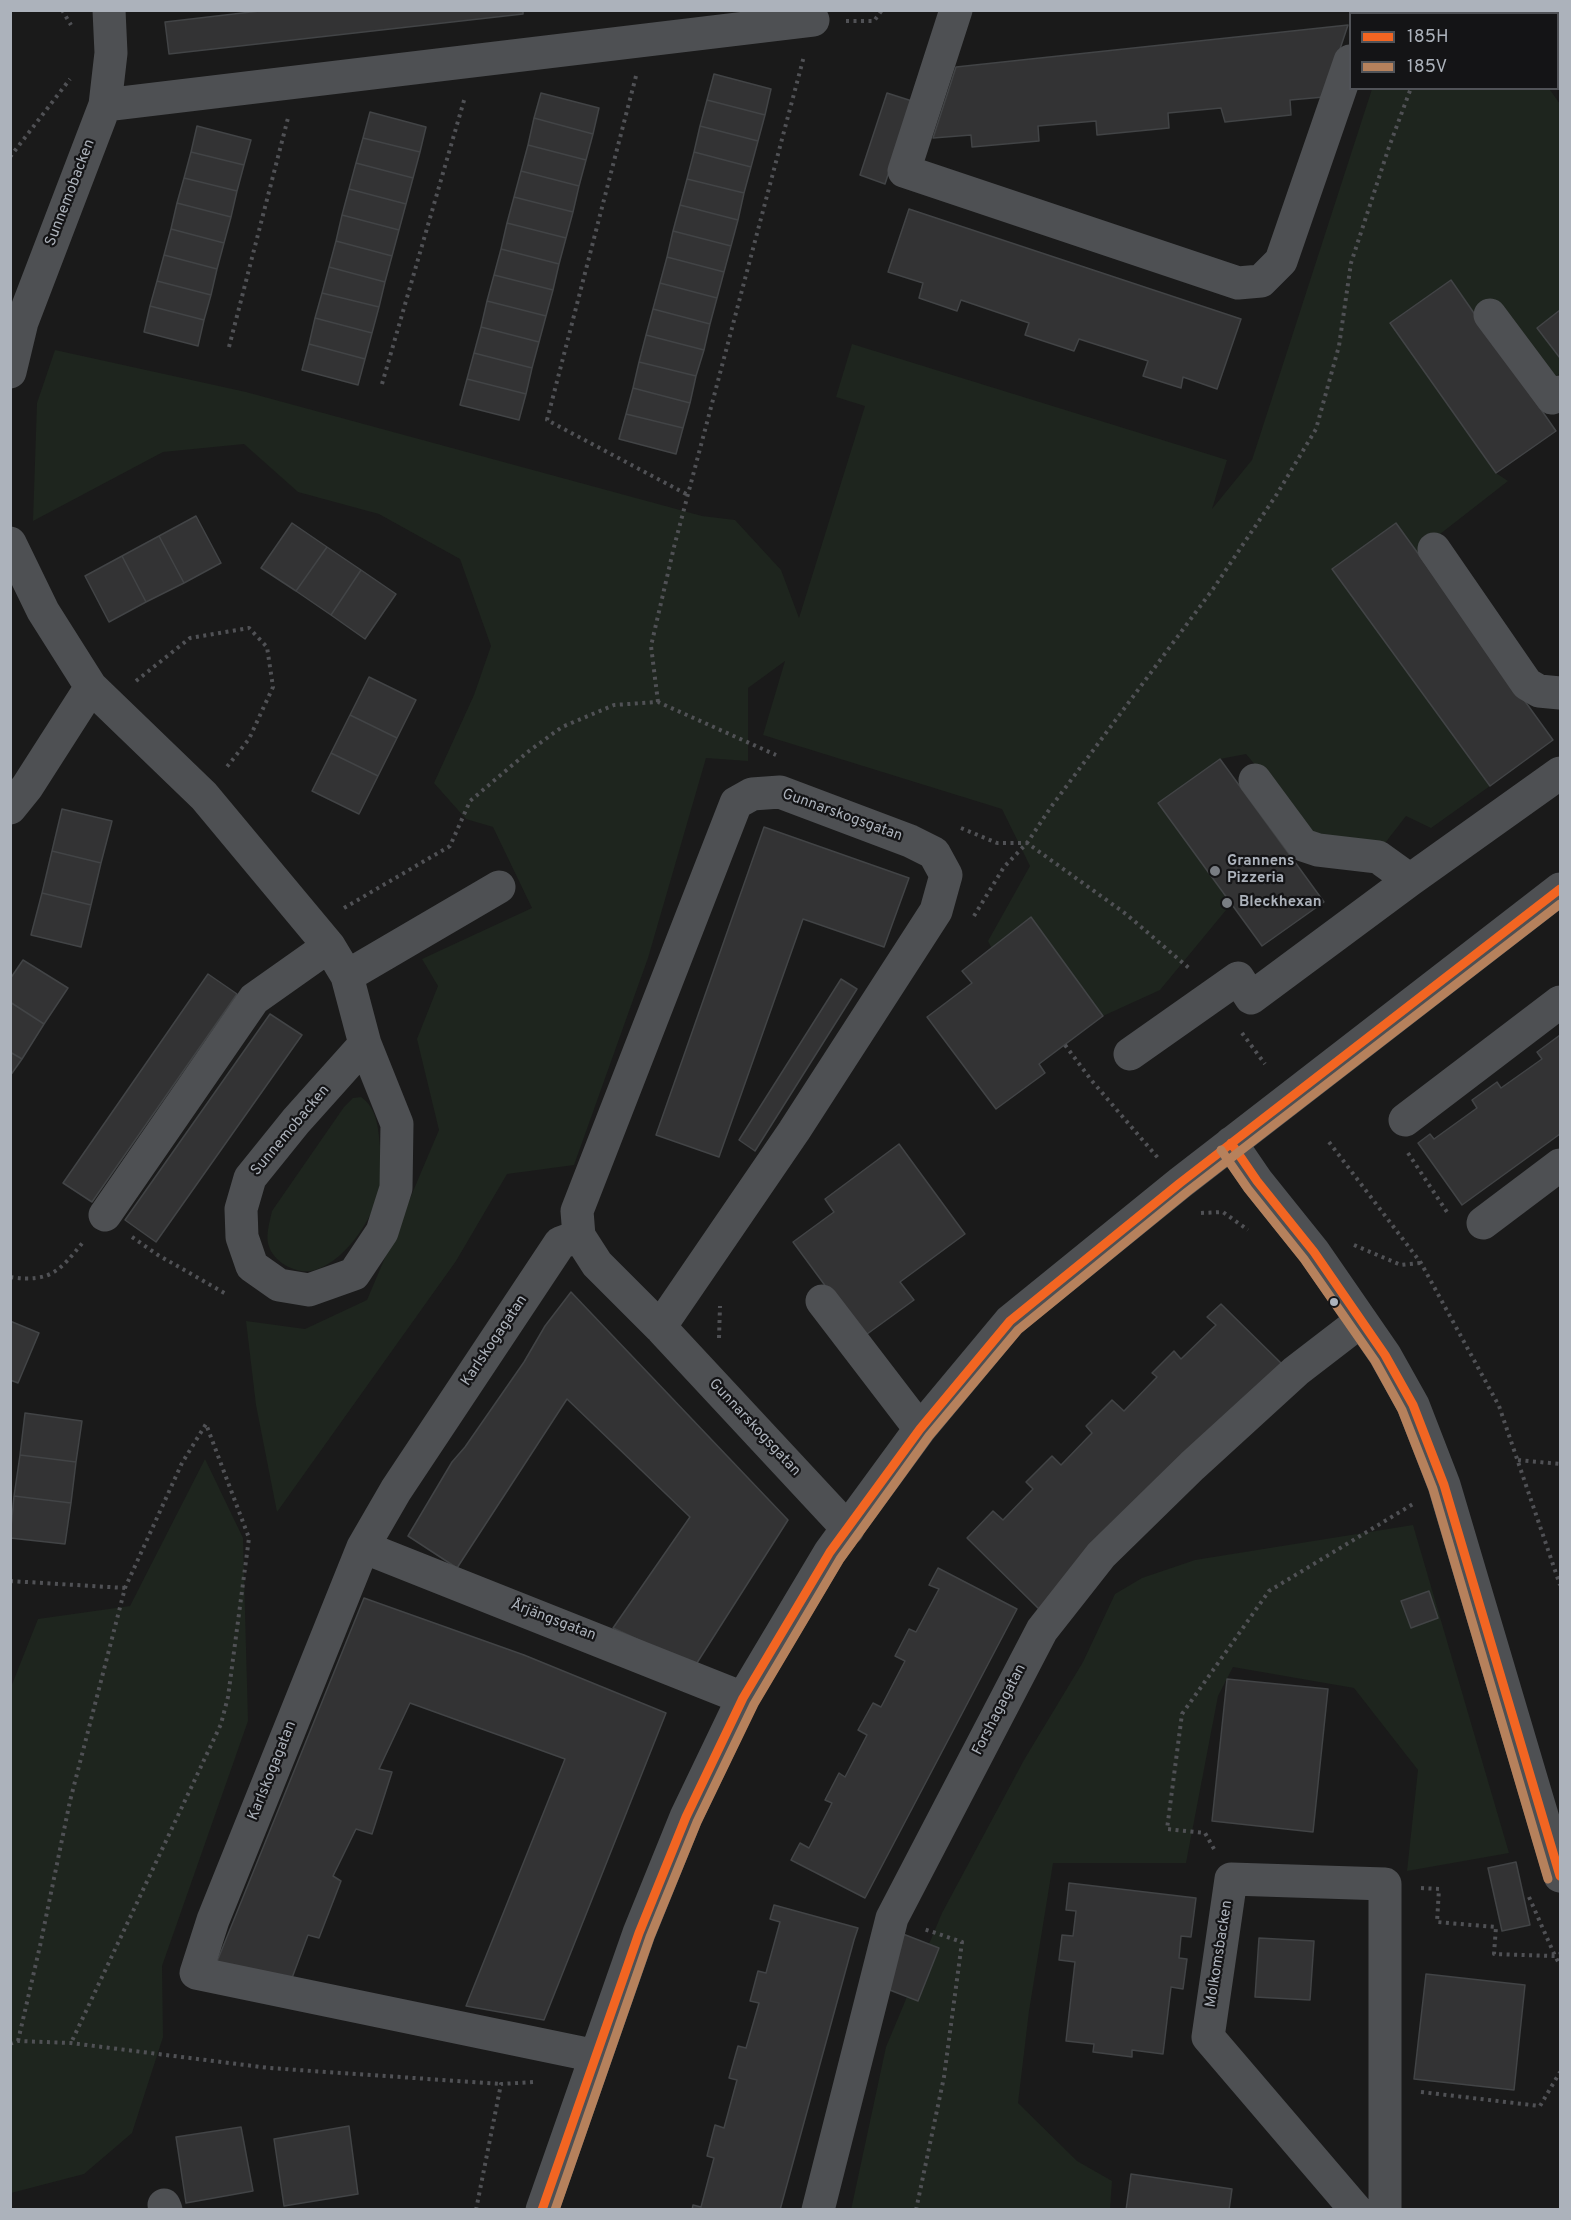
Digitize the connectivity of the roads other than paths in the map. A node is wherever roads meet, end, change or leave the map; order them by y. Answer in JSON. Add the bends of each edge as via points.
{"nodes":[{"id":1,"x":110,"y":10,"type":"edge"},
{"id":2,"x":956,"y":10,"type":"edge"},
{"id":3,"x":813,"y":20,"type":"road end"},
{"id":4,"x":1349,"y":65,"type":"edge"},
{"id":5,"x":105,"y":105,"type":"junction"},
{"id":6,"x":1490,"y":315,"type":"dead end"},
{"id":7,"x":10,"y":372,"type":"edge"},
{"id":8,"x":1560,"y":392,"type":"edge"},
{"id":9,"x":10,"y":543,"type":"edge"},
{"id":10,"x":1434,"y":549,"type":"dead end"},
{"id":11,"x":1560,"y":693,"type":"edge"},
{"id":12,"x":99,"y":695,"type":"junction"},
{"id":13,"x":1560,"y":773,"type":"edge"},
{"id":14,"x":1255,"y":780,"type":"dead end"},
{"id":15,"x":10,"y":808,"type":"edge"},
{"id":16,"x":1410,"y":880,"type":"junction"},
{"id":17,"x":499,"y":887,"type":"dead end"},
{"id":18,"x":1560,"y":889,"type":"edge"},
{"id":19,"x":321,"y":937,"type":"junction"},
{"id":20,"x":347,"y":976,"type":"junction"},
{"id":21,"x":1560,"y":1002,"type":"edge"},
{"id":22,"x":365,"y":1044,"type":"junction"},
{"id":23,"x":1130,"y":1054,"type":"dead end"},
{"id":24,"x":1405,"y":1120,"type":"road end"},
{"id":25,"x":1231,"y":1143,"type":"junction"},
{"id":26,"x":1560,"y":1165,"type":"edge"},
{"id":27,"x":114,"y":1223,"type":"road end"},
{"id":28,"x":1483,"y":1223,"type":"road end"},
{"id":29,"x":579,"y":1236,"type":"junction"},
{"id":30,"x":822,"y":1301,"type":"dead end"},
{"id":31,"x":1361,"y":1321,"type":"junction"},
{"id":32,"x":660,"y":1327,"type":"junction"},
{"id":33,"x":920,"y":1429,"type":"junction"},
{"id":34,"x":848,"y":1529,"type":"junction"},
{"id":35,"x":363,"y":1546,"type":"junction"},
{"id":36,"x":743,"y":1698,"type":"junction"},
{"id":37,"x":1560,"y":1876,"type":"edge"},
{"id":38,"x":596,"y":2056,"type":"junction"},
{"id":39,"x":542,"y":2210,"type":"edge"},
{"id":40,"x":818,"y":2210,"type":"edge"},
{"id":41,"x":1356,"y":2210,"type":"edge"},
{"id":42,"x":1385,"y":2210,"type":"edge"}],
"edges":[{"from":1,"to":5,"type":"street","name":"Sunnemobacken","via":[[111,53]]},
{"from":2,"to":4,"type":"street","via":[[904,171],[1238,283],[1262,281],[1281,261]]},
{"from":3,"to":5,"type":"street"},
{"from":5,"to":7,"type":"street","name":"Sunnemobacken","via":[[22,322]]},
{"from":6,"to":8,"type":"street","via":[[1551,398]]},
{"from":9,"to":12,"type":"street","name":"Sunnemobacken","via":[[43,611]]},
{"from":10,"to":11,"type":"street","via":[[1527,684],[1539,691]]},
{"from":12,"to":15,"type":"street"},
{"from":12,"to":19,"type":"street","name":"Sunnemobacken","via":[[204,796]]},
{"from":13,"to":16,"type":"street"},
{"from":14,"to":16,"type":"street","via":[[1303,845],[1378,856]]},
{"from":16,"to":23,"type":"street","via":[[1251,998],[1238,978]]},
{"from":17,"to":20,"type":"street"},
{"from":18,"to":25,"type":"street"},
{"from":19,"to":20,"type":"street","name":"Sunnemobacken"},
{"from":19,"to":27,"type":"street","via":[[254,999]]},
{"from":20,"to":22,"type":"street","name":"Sunnemobacken"},
{"from":21,"to":24,"type":"street"},
{"from":22,"to":22,"type":"street","name":"Sunnemobacken","via":[[250,1178],[241,1209],[242,1237],[252,1266],[279,1285],[309,1290],[354,1274],[381,1232],[396,1188],[397,1124]]},
{"from":25,"to":31,"type":"street"},
{"from":25,"to":33,"type":"street","via":[[1010,1321]]},
{"from":26,"to":28,"type":"street"},
{"from":29,"to":32,"type":"street","name":"Gunnarskogsgatan","via":[[597,1264]]},
{"from":29,"to":32,"type":"street","name":"Gunnarskogsgatan","via":[[577,1211],[736,803],[752,794],[780,792],[934,853],[946,875],[936,911],[794,1131]]},
{"from":29,"to":35,"type":"street","name":"Karlskogagatan","via":[[560,1244]]},
{"from":30,"to":33,"type":"street"},
{"from":31,"to":37,"type":"street","via":[[1413,1405],[1444,1485]]},
{"from":31,"to":40,"type":"street","name":"Forshagagatan","via":[[1296,1371],[1192,1466],[1101,1555],[1042,1630],[892,1918]]},
{"from":32,"to":34,"type":"street","name":"Gunnarskogsgatan"},
{"from":33,"to":34,"type":"street"},
{"from":34,"to":36,"type":"street","via":[[830,1552]]},
{"from":35,"to":36,"type":"street","name":"Årjängsgatan"},
{"from":35,"to":38,"type":"street","name":"Karlskogagatan","via":[[213,1920],[196,1973]]},
{"from":36,"to":38,"type":"street","via":[[686,1817],[639,1933]]},
{"from":38,"to":39,"type":"street"},
{"from":41,"to":42,"type":"street","name":"Molkomsbacken","via":[[1208,2037],[1231,1879],[1385,1884]]}]}
